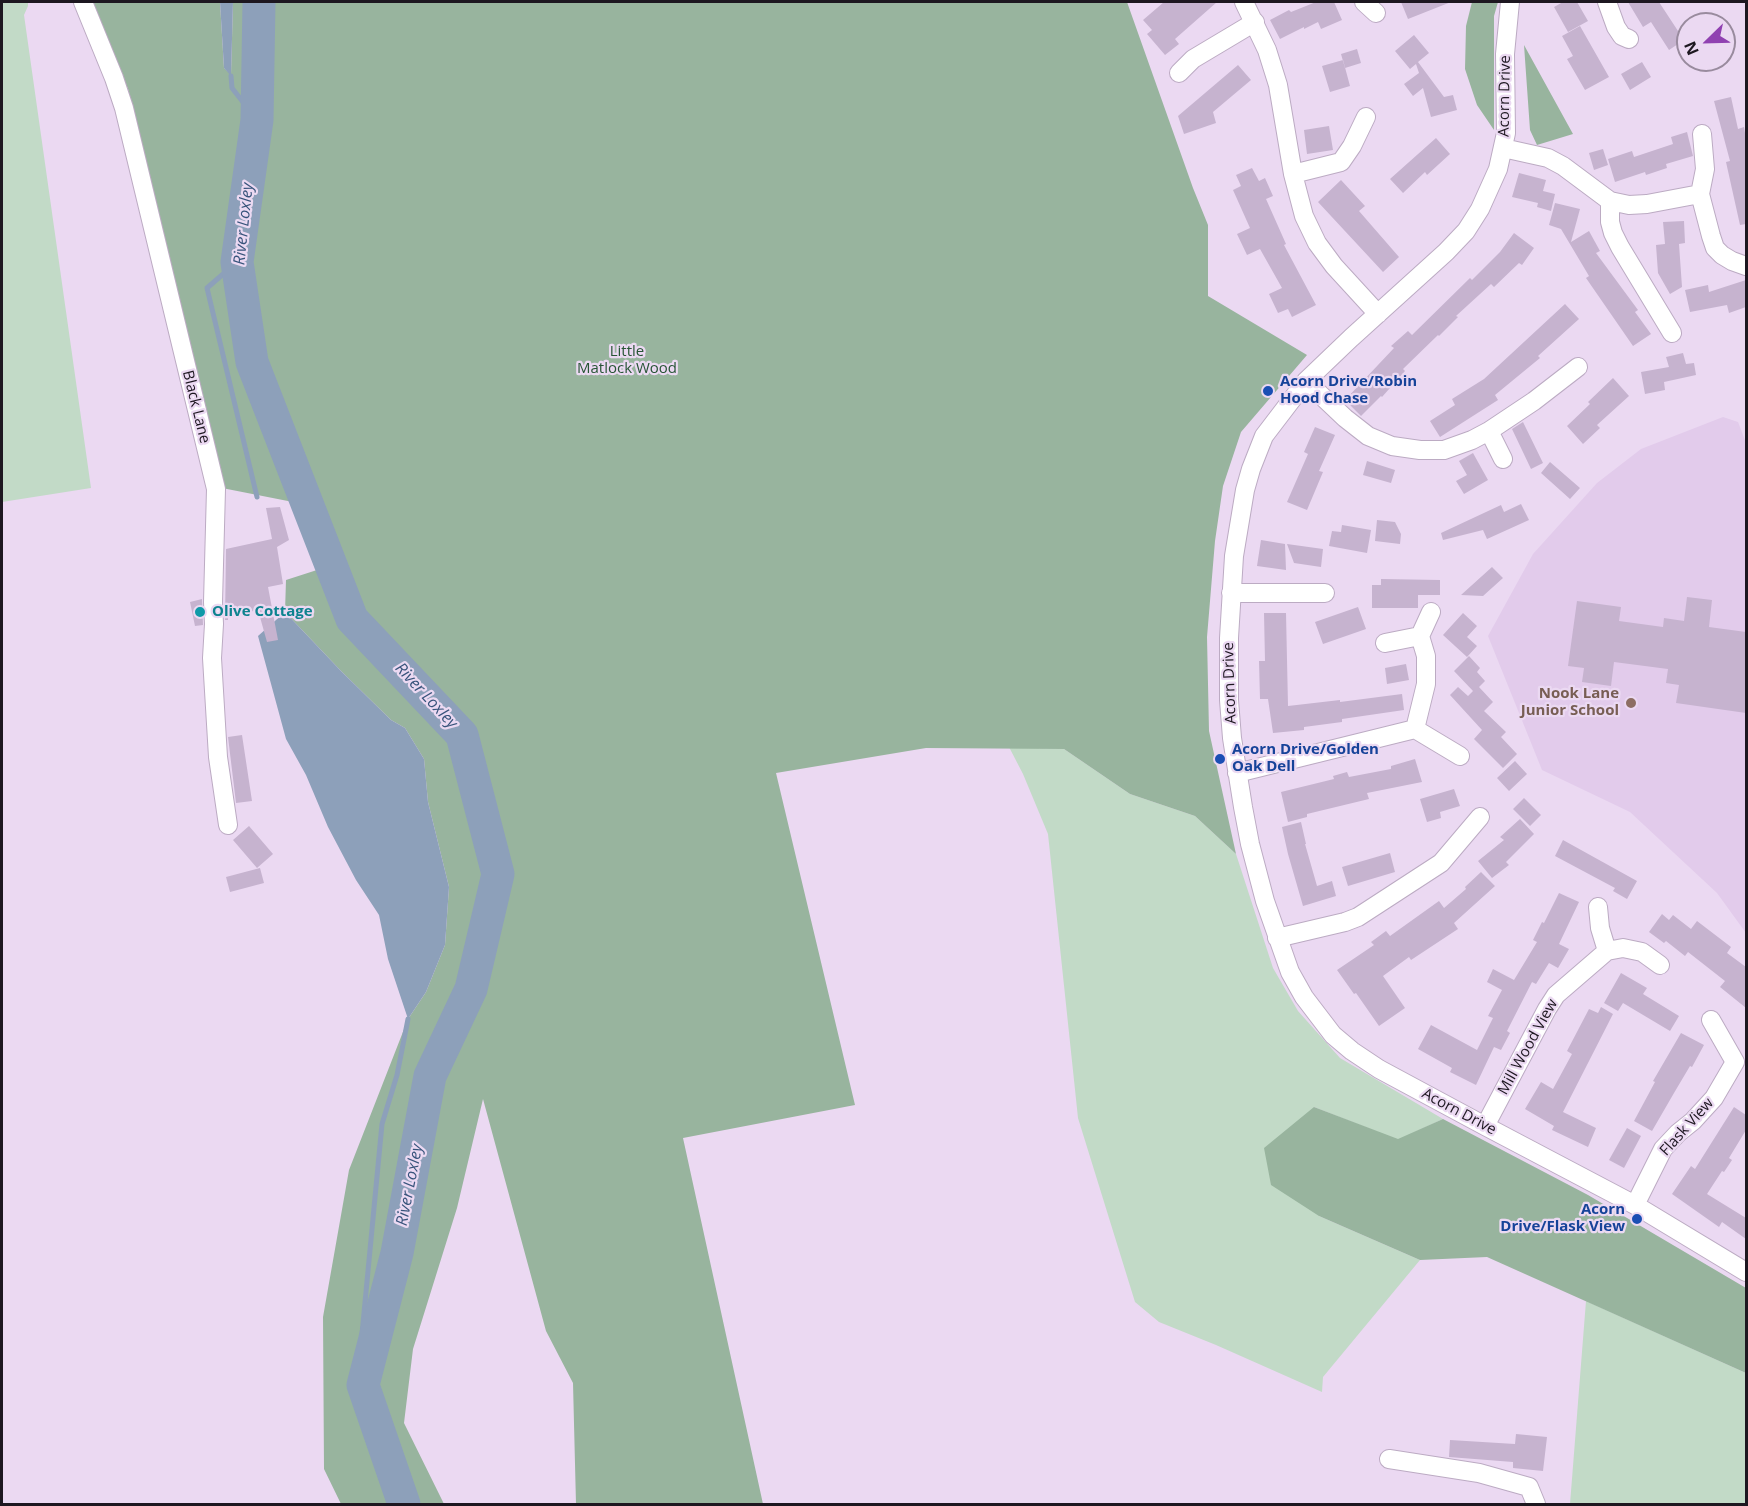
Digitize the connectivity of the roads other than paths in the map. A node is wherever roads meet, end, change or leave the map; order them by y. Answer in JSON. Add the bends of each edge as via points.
{"nodes":[{"id":1,"x":83,"y":2,"type":"edge"},
{"id":2,"x":1510,"y":2,"type":"edge"},
{"id":3,"x":1607,"y":2,"type":"edge"},
{"id":4,"x":1250,"y":8,"type":"edge"},
{"id":5,"x":1629,"y":39,"type":"dead end"},
{"id":6,"x":1179,"y":73,"type":"dead end"},
{"id":7,"x":1366,"y":117,"type":"dead end"},
{"id":8,"x":1702,"y":134,"type":"dead end"},
{"id":9,"x":1503,"y":148,"type":"junction"},
{"id":10,"x":1293,"y":174,"type":"junction"},
{"id":11,"x":1700,"y":194,"type":"junction"},
{"id":12,"x":1610,"y":201,"type":"junction"},
{"id":13,"x":1746,"y":266,"type":"edge"},
{"id":14,"x":1378,"y":314,"type":"junction"},
{"id":15,"x":1671,"y":333,"type":"dead end"},
{"id":16,"x":1578,"y":367,"type":"dead end"},
{"id":17,"x":1306,"y":381,"type":"junction"},
{"id":18,"x":1489,"y":431,"type":"junction"},
{"id":19,"x":1503,"y":459,"type":"dead end"},
{"id":20,"x":1231,"y":593,"type":"junction"},
{"id":21,"x":1325,"y":593,"type":"dead end"},
{"id":22,"x":1431,"y":612,"type":"dead end"},
{"id":23,"x":1420,"y":636,"type":"junction"},
{"id":24,"x":1385,"y":643,"type":"dead end"},
{"id":25,"x":1415,"y":729,"type":"junction"},
{"id":26,"x":1460,"y":756,"type":"dead end"},
{"id":27,"x":1237,"y":772,"type":"junction"},
{"id":28,"x":1480,"y":817,"type":"dead end"},
{"id":29,"x":228,"y":825,"type":"dead end"},
{"id":30,"x":1598,"y":908,"type":"dead end"},
{"id":31,"x":1277,"y":938,"type":"junction"},
{"id":32,"x":1607,"y":951,"type":"junction"},
{"id":33,"x":1660,"y":965,"type":"dead end"},
{"id":34,"x":1711,"y":1020,"type":"dead end"},
{"id":35,"x":1485,"y":1126,"type":"junction"},
{"id":36,"x":1635,"y":1205,"type":"junction"},
{"id":37,"x":1746,"y":1272,"type":"edge"},
{"id":38,"x":1389,"y":1459,"type":"dead end"},
{"id":39,"x":1536,"y":1504,"type":"edge"}],
"edges":[{"from":1,"to":29,"type":"street","name":"Black Lane","via":[[124,108],[216,489],[212,658],[218,757]]},
{"from":2,"to":9,"type":"street","name":"Acorn Drive"},
{"from":3,"to":5,"type":"street","via":[[1616,27]]},
{"from":4,"to":6,"type":"street"},
{"from":4,"to":10,"type":"street","via":[[1278,85]]},
{"from":7,"to":10,"type":"street","via":[[1341,162]]},
{"from":8,"to":11,"type":"street","via":[[1705,169]]},
{"from":9,"to":12,"type":"street","via":[[1548,158]]},
{"from":9,"to":14,"type":"street","name":"Acorn Drive","via":[[1489,192],[1466,231]]},
{"from":10,"to":14,"type":"street","via":[[1304,216],[1317,243]]},
{"from":11,"to":12,"type":"street","via":[[1647,204]]},
{"from":11,"to":13,"type":"street","via":[[1715,248]]},
{"from":12,"to":15,"type":"street","via":[[1613,233]]},
{"from":14,"to":17,"type":"street","name":"Acorn Drive"},
{"from":16,"to":18,"type":"street"},
{"from":17,"to":18,"type":"street","via":[[1368,436],[1392,446],[1444,450]]},
{"from":17,"to":20,"type":"street","name":"Acorn Drive","via":[[1264,436],[1251,469],[1239,520]]},
{"from":18,"to":19,"type":"street"},
{"from":20,"to":21,"type":"street"},
{"from":20,"to":27,"type":"street","name":"Acorn Drive","via":[[1229,700]]},
{"from":22,"to":23,"type":"street"},
{"from":23,"to":24,"type":"street"},
{"from":23,"to":25,"type":"street","via":[[1426,656],[1426,684]]},
{"from":25,"to":26,"type":"street"},
{"from":25,"to":27,"type":"street"},
{"from":27,"to":31,"type":"street","name":"Acorn Drive","via":[[1250,844]]},
{"from":28,"to":31,"type":"street","via":[[1441,863],[1358,917]]},
{"from":30,"to":32,"type":"street"},
{"from":31,"to":35,"type":"street","name":"Acorn Drive","via":[[1304,997],[1333,1035],[1379,1069]]},
{"from":32,"to":33,"type":"street","via":[[1623,948],[1642,952]]},
{"from":32,"to":35,"type":"street","name":"Mill Wood View","via":[[1557,995],[1547,1009]]},
{"from":34,"to":36,"type":"street","name":"Flask View","via":[[1735,1062],[1714,1098],[1663,1149]]},
{"from":35,"to":36,"type":"street","name":"Acorn Drive"},
{"from":36,"to":37,"type":"street","name":"Acorn Drive"},
{"from":38,"to":39,"type":"street","via":[[1479,1473],[1529,1487]]}]}
